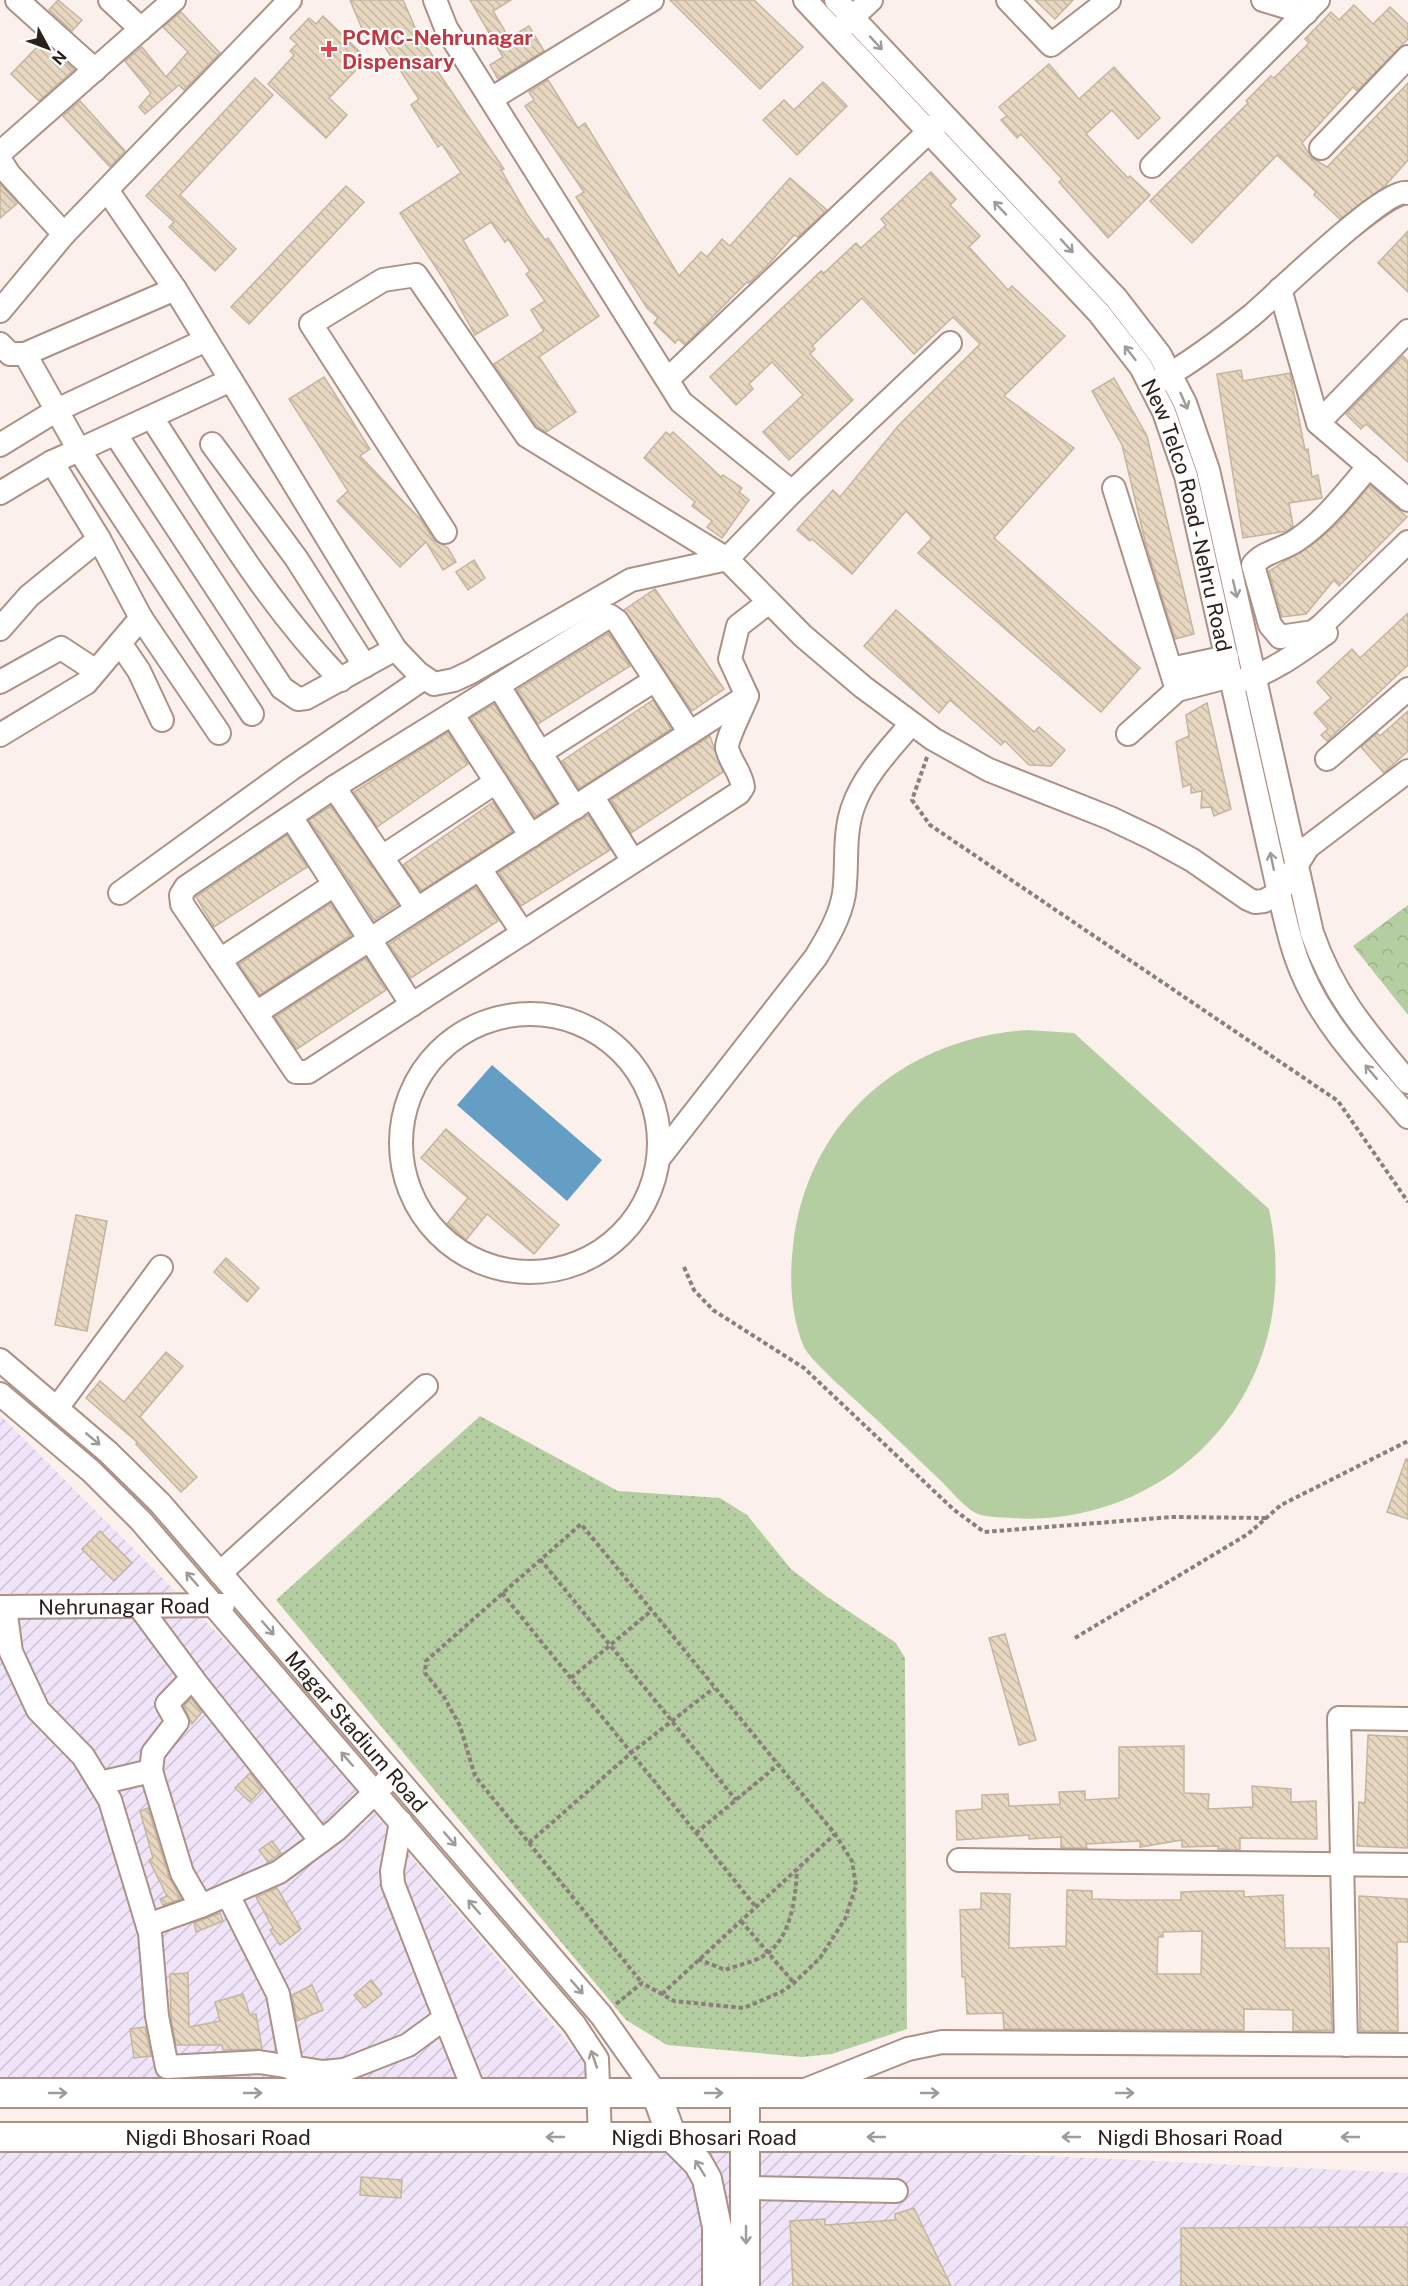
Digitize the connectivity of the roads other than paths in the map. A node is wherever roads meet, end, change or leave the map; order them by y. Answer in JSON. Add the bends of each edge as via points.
{"nodes":[{"id":1,"x":17,"y":0,"type":"edge"},
{"id":2,"x":110,"y":0,"type":"edge"},
{"id":3,"x":174,"y":0,"type":"edge"},
{"id":4,"x":290,"y":0,"type":"edge"},
{"id":5,"x":435,"y":0,"type":"edge"},
{"id":6,"x":652,"y":0,"type":"edge"},
{"id":7,"x":805,"y":0,"type":"edge"},
{"id":8,"x":837,"y":0,"type":"edge"},
{"id":9,"x":871,"y":0,"type":"edge"},
{"id":10,"x":1008,"y":0,"type":"edge"},
{"id":11,"x":1109,"y":0,"type":"edge"},
{"id":12,"x":1263,"y":0,"type":"edge"},
{"id":13,"x":1312,"y":7,"type":"edge"},
{"id":14,"x":853,"y":17,"type":"junction"},
{"id":15,"x":141,"y":29,"type":"junction"},
{"id":16,"x":836,"y":32,"type":"junction"},
{"id":17,"x":1408,"y":57,"type":"edge"},
{"id":18,"x":95,"y":70,"type":"junction"},
{"id":19,"x":1408,"y":78,"type":"edge"},
{"id":20,"x":491,"y":99,"type":"junction"},
{"id":21,"x":945,"y":116,"type":"junction"},
{"id":22,"x":929,"y":132,"type":"junction"},
{"id":23,"x":1346,"y":140,"type":"dead end"},
{"id":24,"x":1320,"y":148,"type":"dead end"},
{"id":25,"x":0,"y":153,"type":"edge"},
{"id":26,"x":0,"y":160,"type":"edge"},
{"id":27,"x":1152,"y":166,"type":"dead end"},
{"id":28,"x":107,"y":190,"type":"junction"},
{"id":29,"x":1408,"y":193,"type":"edge"},
{"id":30,"x":64,"y":234,"type":"junction"},
{"id":31,"x":175,"y":289,"type":"junction"},
{"id":32,"x":1280,"y":289,"type":"junction"},
{"id":33,"x":0,"y":310,"type":"edge"},
{"id":34,"x":1408,"y":331,"type":"edge"},
{"id":35,"x":206,"y":340,"type":"junction"},
{"id":36,"x":0,"y":344,"type":"edge"},
{"id":37,"x":950,"y":344,"type":"dead end"},
{"id":38,"x":25,"y":354,"type":"junction"},
{"id":39,"x":1170,"y":374,"type":"junction"},
{"id":40,"x":668,"y":379,"type":"junction"},
{"id":41,"x":231,"y":380,"type":"junction"},
{"id":42,"x":1150,"y":386,"type":"junction"},
{"id":43,"x":57,"y":410,"type":"junction"},
{"id":44,"x":152,"y":418,"type":"junction"},
{"id":45,"x":1318,"y":423,"type":"junction"},
{"id":46,"x":116,"y":435,"type":"junction"},
{"id":47,"x":212,"y":444,"type":"dead end"},
{"id":48,"x":0,"y":445,"type":"edge"},
{"id":49,"x":79,"y":450,"type":"junction"},
{"id":50,"x":52,"y":462,"type":"junction"},
{"id":51,"x":1369,"y":466,"type":"junction"},
{"id":52,"x":1114,"y":488,"type":"dead end"},
{"id":53,"x":792,"y":492,"type":"junction"},
{"id":54,"x":0,"y":493,"type":"edge"},
{"id":55,"x":1408,"y":500,"type":"edge"},
{"id":56,"x":445,"y":532,"type":"dead end"},
{"id":57,"x":99,"y":539,"type":"junction"},
{"id":58,"x":1408,"y":542,"type":"edge"},
{"id":59,"x":1408,"y":556,"type":"edge"},
{"id":60,"x":727,"y":559,"type":"junction"},
{"id":61,"x":769,"y":602,"type":"junction"},
{"id":62,"x":141,"y":618,"type":"junction"},
{"id":63,"x":0,"y":629,"type":"edge"},
{"id":64,"x":120,"y":643,"type":"junction"},
{"id":65,"x":395,"y":649,"type":"junction"},
{"id":66,"x":365,"y":666,"type":"junction"},
{"id":67,"x":96,"y":671,"type":"junction"},
{"id":68,"x":1236,"y":674,"type":"junction"},
{"id":69,"x":424,"y":678,"type":"junction"},
{"id":70,"x":341,"y":680,"type":"junction"},
{"id":71,"x":656,"y":680,"type":"junction"},
{"id":72,"x":1174,"y":680,"type":"junction"},
{"id":73,"x":0,"y":682,"type":"edge"},
{"id":74,"x":498,"y":686,"type":"junction"},
{"id":75,"x":1408,"y":689,"type":"edge"},
{"id":76,"x":747,"y":696,"type":"junction"},
{"id":77,"x":252,"y":714,"type":"dead end"},
{"id":78,"x":452,"y":714,"type":"junction"},
{"id":79,"x":162,"y":720,"type":"dead end"},
{"id":80,"x":911,"y":724,"type":"junction"},
{"id":81,"x":219,"y":733,"type":"dead end"},
{"id":82,"x":690,"y":733,"type":"junction"},
{"id":83,"x":1128,"y":734,"type":"dead end"},
{"id":84,"x":0,"y":735,"type":"edge"},
{"id":85,"x":540,"y":753,"type":"junction"},
{"id":86,"x":1327,"y":759,"type":"dead end"},
{"id":87,"x":1408,"y":771,"type":"edge"},
{"id":88,"x":496,"y":782,"type":"junction"},
{"id":89,"x":334,"y":788,"type":"junction"},
{"id":90,"x":584,"y":802,"type":"junction"},
{"id":91,"x":291,"y":817,"type":"junction"},
{"id":92,"x":531,"y":836,"type":"junction"},
{"id":93,"x":382,"y":857,"type":"junction"},
{"id":94,"x":633,"y":861,"type":"junction"},
{"id":95,"x":480,"y":869,"type":"junction"},
{"id":96,"x":1296,"y":870,"type":"junction"},
{"id":97,"x":334,"y":885,"type":"junction"},
{"id":98,"x":120,"y":893,"type":"dead end"},
{"id":99,"x":1279,"y":893,"type":"junction"},
{"id":100,"x":417,"y":909,"type":"junction"},
{"id":101,"x":523,"y":933,"type":"junction"},
{"id":102,"x":369,"y":940,"type":"junction"},
{"id":103,"x":220,"y":960,"type":"junction"},
{"id":104,"x":412,"y":1005,"type":"junction"},
{"id":105,"x":256,"y":1013,"type":"junction"},
{"id":106,"x":1408,"y":1082,"type":"edge"},
{"id":107,"x":1408,"y":1117,"type":"edge"},
{"id":108,"x":659,"y":1158,"type":"junction"},
{"id":109,"x":161,"y":1267,"type":"dead end"},
{"id":110,"x":0,"y":1360,"type":"edge"},
{"id":111,"x":426,"y":1386,"type":"dead end"},
{"id":112,"x":0,"y":1394,"type":"edge"},
{"id":113,"x":57,"y":1408,"type":"junction"},
{"id":114,"x":220,"y":1573,"type":"junction"},
{"id":115,"x":140,"y":1605,"type":"junction"},
{"id":116,"x":214,"y":1605,"type":"junction"},
{"id":117,"x":248,"y":1605,"type":"junction"},
{"id":118,"x":3,"y":1607,"type":"edge"},
{"id":119,"x":192,"y":1678,"type":"junction"},
{"id":120,"x":1408,"y":1719,"type":"edge"},
{"id":121,"x":151,"y":1771,"type":"junction"},
{"id":122,"x":393,"y":1774,"type":"junction"},
{"id":123,"x":100,"y":1783,"type":"junction"},
{"id":124,"x":376,"y":1792,"type":"junction"},
{"id":125,"x":401,"y":1822,"type":"junction"},
{"id":126,"x":321,"y":1841,"type":"junction"},
{"id":127,"x":959,"y":1860,"type":"dead end"},
{"id":128,"x":1342,"y":1864,"type":"junction"},
{"id":129,"x":1408,"y":1865,"type":"edge"},
{"id":130,"x":228,"y":1895,"type":"junction"},
{"id":131,"x":201,"y":1906,"type":"junction"},
{"id":132,"x":148,"y":1925,"type":"junction"},
{"id":133,"x":446,"y":2018,"type":"junction"},
{"id":134,"x":1346,"y":2045,"type":"junction"},
{"id":135,"x":1408,"y":2045,"type":"edge"},
{"id":136,"x":292,"y":2069,"type":"junction"},
{"id":137,"x":338,"y":2081,"type":"junction"},
{"id":138,"x":0,"y":2092,"type":"edge"},
{"id":139,"x":600,"y":2092,"type":"junction"},
{"id":140,"x":475,"y":2093,"type":"junction"},
{"id":141,"x":656,"y":2093,"type":"junction"},
{"id":142,"x":745,"y":2093,"type":"junction"},
{"id":143,"x":798,"y":2093,"type":"junction"},
{"id":144,"x":1408,"y":2093,"type":"edge"},
{"id":145,"x":0,"y":2137,"type":"edge"},
{"id":146,"x":672,"y":2137,"type":"junction"},
{"id":147,"x":744,"y":2137,"type":"junction"},
{"id":148,"x":1408,"y":2137,"type":"edge"},
{"id":149,"x":600,"y":2138,"type":"junction"},
{"id":150,"x":746,"y":2188,"type":"junction"},
{"id":151,"x":896,"y":2191,"type":"dead end"},
{"id":152,"x":717,"y":2286,"type":"edge"},
{"id":153,"x":745,"y":2286,"type":"edge"}],
"edges":[{"from":1,"to":18,"type":"street"},
{"from":2,"to":15,"type":"street"},
{"from":3,"to":15,"type":"street"},
{"from":4,"to":28,"type":"street"},
{"from":5,"to":20,"type":"street","via":[[446,28]]},
{"from":6,"to":20,"type":"street"},
{"from":7,"to":16,"type":"street","name":"New Telco Road - Nehru Road"},
{"from":8,"to":14,"type":"street","name":"New Telco Road - Nehru Road"},
{"from":9,"to":14,"type":"street"},
{"from":10,"to":11,"type":"street","via":[[1051,45]]},
{"from":12,"to":13,"type":"street"},
{"from":13,"to":27,"type":"street"},
{"from":14,"to":16,"type":"street"},
{"from":14,"to":21,"type":"street","name":"New Telco Road - Nehru Road","one_way":true},
{"from":15,"to":18,"type":"street"},
{"from":16,"to":22,"type":"street","name":"New Telco Road - Nehru Road"},
{"from":17,"to":24,"type":"street"},
{"from":18,"to":25,"type":"street"},
{"from":19,"to":23,"type":"street"},
{"from":20,"to":40,"type":"street"},
{"from":21,"to":22,"type":"street"},
{"from":21,"to":39,"type":"street","name":"New Telco Road - Nehru Road","one_way":true,"via":[[1116,298]]},
{"from":22,"to":40,"type":"street"},
{"from":42,"to":22,"type":"street","name":"New Telco Road - Nehru Road","one_way":true,"via":[[1141,367],[1099,313]]},
{"from":26,"to":30,"type":"street"},
{"from":28,"to":30,"type":"street"},
{"from":28,"to":31,"type":"street"},
{"from":29,"to":32,"type":"street","via":[[1390,196]]},
{"from":30,"to":33,"type":"street"},
{"from":31,"to":35,"type":"street"},
{"from":31,"to":38,"type":"street"},
{"from":32,"to":39,"type":"street","via":[[1252,315]]},
{"from":32,"to":45,"type":"street"},
{"from":34,"to":45,"type":"street"},
{"from":35,"to":41,"type":"street"},
{"from":35,"to":43,"type":"street"},
{"from":36,"to":38,"type":"street","via":[[10,354]]},
{"from":37,"to":53,"type":"street"},
{"from":38,"to":43,"type":"street"},
{"from":39,"to":42,"type":"street"},
{"from":39,"to":68,"type":"street","name":"New Telco Road - Nehru Road","one_way":true,"via":[[1185,403],[1208,470]]},
{"from":40,"to":53,"type":"street","via":[[681,402]]},
{"from":41,"to":44,"type":"street"},
{"from":41,"to":65,"type":"street"},
{"from":42,"to":68,"type":"street","name":"New Telco Road - Nehru Road","via":[[1164,412],[1186,476]]},
{"from":43,"to":48,"type":"street"},
{"from":43,"to":49,"type":"street"},
{"from":44,"to":46,"type":"street"},
{"from":44,"to":70,"type":"street","via":[[257,580],[307,645]]},
{"from":45,"to":51,"type":"street"},
{"from":46,"to":49,"type":"street"},
{"from":46,"to":70,"type":"street","via":[[282,688],[298,699],[306,698]]},
{"from":47,"to":66,"type":"street","via":[[296,558]]},
{"from":49,"to":50,"type":"street"},
{"from":49,"to":77,"type":"street"},
{"from":50,"to":54,"type":"street"},
{"from":50,"to":57,"type":"street"},
{"from":51,"to":55,"type":"street"},
{"from":51,"to":58,"type":"street","via":[[1325,519],[1295,542],[1259,558],[1254,565],[1270,625],[1280,638],[1313,632]]},
{"from":52,"to":72,"type":"street"},
{"from":53,"to":60,"type":"street"},
{"from":56,"to":60,"type":"street","via":[[311,324],[383,280],[416,275],[527,436]]},
{"from":57,"to":62,"type":"street"},
{"from":57,"to":63,"type":"street","via":[[29,596]]},
{"from":59,"to":68,"type":"street","via":[[1334,627],[1292,657]]},
{"from":60,"to":61,"type":"street"},
{"from":60,"to":69,"type":"street","via":[[632,580],[454,680],[434,684]]},
{"from":61,"to":76,"type":"street","via":[[738,626],[730,658]]},
{"from":61,"to":80,"type":"street","via":[[818,649]]},
{"from":62,"to":64,"type":"street"},
{"from":62,"to":81,"type":"street"},
{"from":64,"to":67,"type":"street"},
{"from":64,"to":79,"type":"street"},
{"from":65,"to":66,"type":"street"},
{"from":65,"to":69,"type":"street"},
{"from":66,"to":70,"type":"street"},
{"from":67,"to":73,"type":"street","via":[[61,648]]},
{"from":67,"to":84,"type":"street","via":[[86,683]]},
{"from":68,"to":72,"type":"street"},
{"from":68,"to":96,"type":"street","name":"New Telco Road - Nehru Road"},
{"from":99,"to":68,"type":"street","name":"New Telco Road - Nehru Road","one_way":true},
{"from":69,"to":98,"type":"street"},
{"from":71,"to":74,"type":"street","via":[[610,616]]},
{"from":71,"to":82,"type":"street"},
{"from":71,"to":85,"type":"street"},
{"from":72,"to":83,"type":"street"},
{"from":74,"to":78,"type":"street"},
{"from":74,"to":85,"type":"street"},
{"from":75,"to":86,"type":"street"},
{"from":76,"to":82,"type":"street"},
{"from":76,"to":94,"type":"street","via":[[738,723],[728,737],[727,748],[742,778],[739,793]]},
{"from":78,"to":88,"type":"street"},
{"from":78,"to":89,"type":"street"},
{"from":80,"to":99,"type":"street","via":[[989,770],[1152,838],[1248,899],[1264,901]]},
{"from":80,"to":108,"type":"street","via":[[864,782],[852,807],[844,860],[844,893],[831,933]]},
{"from":82,"to":90,"type":"street"},
{"from":85,"to":90,"type":"street"},
{"from":87,"to":96,"type":"street","via":[[1308,847]]},
{"from":88,"to":92,"type":"street"},
{"from":88,"to":93,"type":"street"},
{"from":89,"to":91,"type":"street"},
{"from":89,"to":93,"type":"street"},
{"from":90,"to":92,"type":"street"},
{"from":90,"to":94,"type":"street"},
{"from":91,"to":97,"type":"street"},
{"from":91,"to":103,"type":"street","via":[[186,887],[181,895],[182,904]]},
{"from":92,"to":95,"type":"street"},
{"from":93,"to":100,"type":"street"},
{"from":94,"to":101,"type":"street"},
{"from":95,"to":100,"type":"street"},
{"from":95,"to":101,"type":"street"},
{"from":96,"to":99,"type":"street"},
{"from":96,"to":106,"type":"street","name":"New Telco Road - Nehru Road","via":[[1324,968],[1338,993]]},
{"from":97,"to":102,"type":"street"},
{"from":97,"to":103,"type":"street"},
{"from":107,"to":99,"type":"street","name":"New Telco Road - Nehru Road","one_way":true,"via":[[1319,1005],[1297,958]]},
{"from":100,"to":102,"type":"street"},
{"from":101,"to":104,"type":"street"},
{"from":102,"to":104,"type":"street"},
{"from":102,"to":105,"type":"street"},
{"from":103,"to":105,"type":"street"},
{"from":104,"to":105,"type":"street","via":[[302,1074],[296,1072]]},
{"from":108,"to":108,"type":"street","via":[[645,1202],[617,1238],[578,1263],[556,1270],[510,1271],[477,1261],[447,1243],[418,1207],[403,1164],[404,1118],[421,1075],[452,1041],[472,1028],[505,1017],[539,1014],[562,1018],[604,1037],[637,1069],[656,1111]]},
{"from":109,"to":113,"type":"street"},
{"from":110,"to":113,"type":"street","name":"Magar Stadium Road"},
{"from":111,"to":114,"type":"street"},
{"from":116,"to":112,"type":"street","name":"Magar Stadium Road","one_way":true,"via":[[114,1492]]},
{"from":113,"to":114,"type":"street","name":"Magar Stadium Road","one_way":true,"via":[[132,1474]]},
{"from":114,"to":117,"type":"street","name":"Magar Stadium Road"},
{"from":115,"to":116,"type":"street","name":"Nehrunagar Road"},
{"from":115,"to":118,"type":"street","name":"Nehrunagar Road"},
{"from":115,"to":119,"type":"street"},
{"from":116,"to":117,"type":"street","name":"Nehrunagar Road"},
{"from":124,"to":116,"type":"street","name":"Magar Stadium Road","one_way":true},
{"from":117,"to":122,"type":"street","name":"Magar Stadium Road","one_way":true},
{"from":118,"to":123,"type":"street","via":[[11,1652],[38,1710],[83,1756]]},
{"from":119,"to":121,"type":"street","via":[[167,1704],[177,1722],[153,1753]]},
{"from":119,"to":126,"type":"street"},
{"from":120,"to":128,"type":"street","via":[[1339,1718]]},
{"from":121,"to":123,"type":"street"},
{"from":121,"to":131,"type":"street","via":[[182,1873]]},
{"from":122,"to":124,"type":"street"},
{"from":122,"to":141,"type":"street","name":"Magar Stadium Road","one_way":true,"via":[[601,2015]]},
{"from":123,"to":132,"type":"street","via":[[110,1800]]},
{"from":124,"to":125,"type":"street","name":"Magar Stadium Road"},
{"from":124,"to":126,"type":"street"},
{"from":125,"to":133,"type":"street","via":[[393,1884]]},
{"from":139,"to":125,"type":"street","name":"Magar Stadium Road","one_way":true,"via":[[597,2060],[574,2024]]},
{"from":126,"to":130,"type":"street","via":[[279,1872]]},
{"from":127,"to":128,"type":"street"},
{"from":128,"to":129,"type":"street"},
{"from":128,"to":134,"type":"street"},
{"from":130,"to":131,"type":"street"},
{"from":130,"to":136,"type":"street","via":[[278,1994]]},
{"from":131,"to":132,"type":"street"},
{"from":132,"to":136,"type":"street","via":[[157,2016],[167,2067],[259,2062]]},
{"from":133,"to":137,"type":"street","via":[[408,2045]]},
{"from":133,"to":140,"type":"street"},
{"from":134,"to":135,"type":"street"},
{"from":134,"to":143,"type":"street","via":[[942,2042],[908,2049]]},
{"from":136,"to":137,"type":"street","via":[[323,2072]]},
{"from":138,"to":137,"type":"main road","name":"Nigdi Bhosari Road","one_way":true},
{"from":137,"to":140,"type":"main road","name":"Nigdi Bhosari Road"},
{"from":139,"to":140,"type":"main road","name":"Nigdi Bhosari Road"},
{"from":139,"to":141,"type":"main road","name":"Nigdi Bhosari Road"},
{"from":139,"to":149,"type":"street","name":"Magar Stadium Road"},
{"from":141,"to":142,"type":"main road","name":"Nigdi Bhosari Road","one_way":true},
{"from":141,"to":146,"type":"main road","name":"Magar Stadium Road"},
{"from":142,"to":143,"type":"main road","name":"Nigdi Bhosari Road"},
{"from":142,"to":147,"type":"main road"},
{"from":143,"to":144,"type":"main road","name":"Nigdi Bhosari Road","one_way":true},
{"from":149,"to":145,"type":"main road","name":"Nigdi Bhosari Road","one_way":true},
{"from":146,"to":147,"type":"main road","name":"Nigdi Bhosari Road"},
{"from":146,"to":149,"type":"main road","name":"Nigdi Bhosari Road"},
{"from":152,"to":146,"type":"main road","one_way":true,"via":[[717,2228],[706,2179],[698,2163]]},
{"from":148,"to":147,"type":"main road","name":"Nigdi Bhosari Road","one_way":true},
{"from":147,"to":150,"type":"main road"},
{"from":150,"to":151,"type":"street"},
{"from":150,"to":153,"type":"main road","one_way":true}]}
